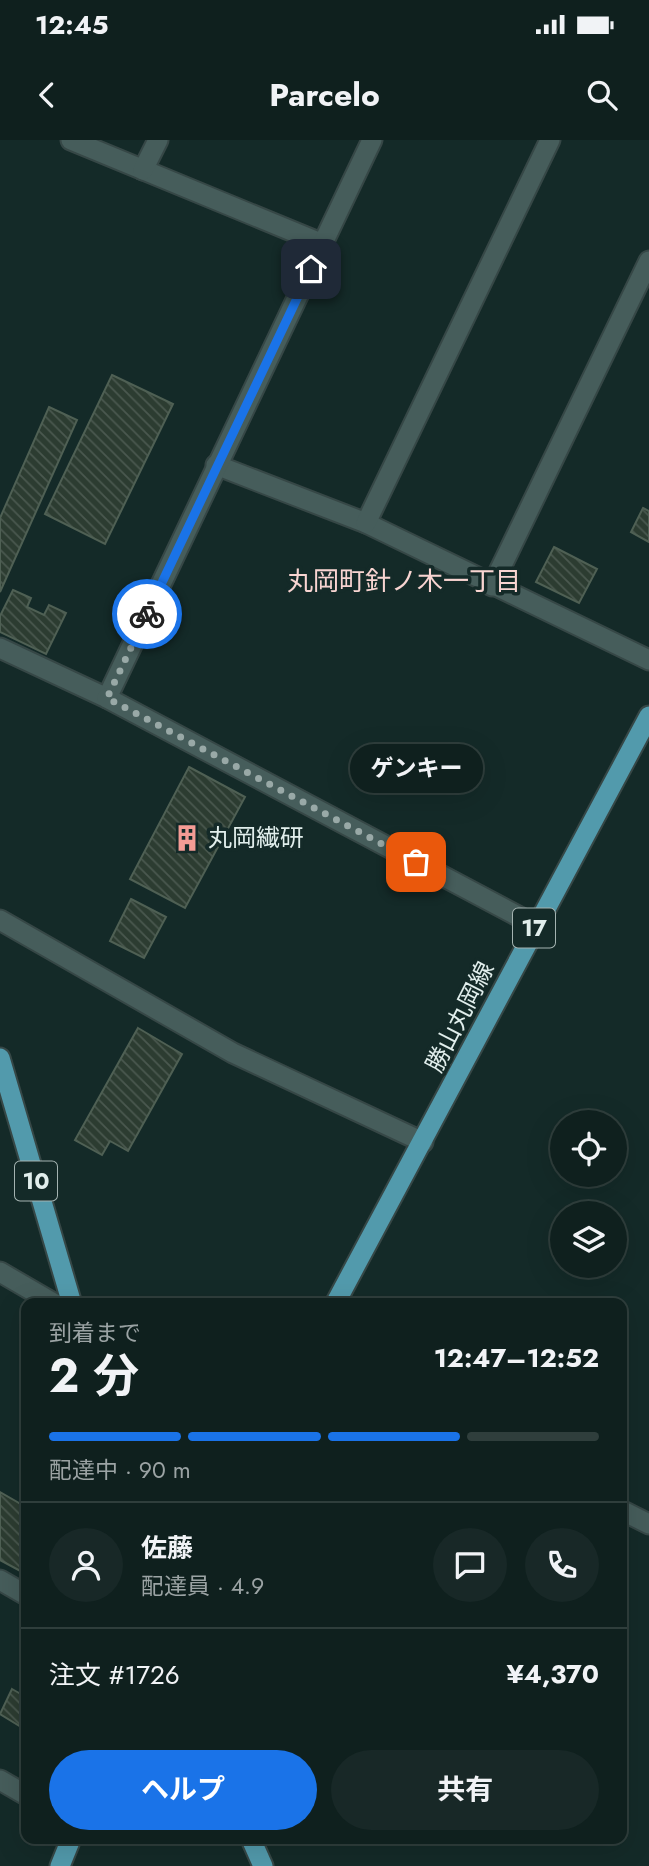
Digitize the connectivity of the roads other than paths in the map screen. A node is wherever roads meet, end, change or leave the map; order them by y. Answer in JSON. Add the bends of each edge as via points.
{"nodes":[{"id":1,"x":71,"y":140,"type":"edge"},
{"id":2,"x":158,"y":140,"type":"edge"},
{"id":3,"x":372,"y":140,"type":"edge"},
{"id":4,"x":550,"y":140,"type":"edge"},
{"id":5,"x":143,"y":170,"type":"junction"},
{"id":6,"x":323,"y":244,"type":"junction"},
{"id":7,"x":649,"y":261,"type":"edge"},
{"id":8,"x":216,"y":465,"type":"junction"},
{"id":9,"x":366,"y":523,"type":"junction"},
{"id":10,"x":492,"y":586,"type":"junction"},
{"id":11,"x":0,"y":648,"type":"edge"},
{"id":12,"x":649,"y":660,"type":"edge"},
{"id":13,"x":107,"y":698,"type":"junction"},
{"id":14,"x":649,"y":716,"type":"edge"},
{"id":15,"x":0,"y":920,"type":"edge"},
{"id":16,"x":535,"y":925,"type":"junction"},
{"id":17,"x":0,"y":1058,"type":"edge"},
{"id":18,"x":423,"y":1142,"type":"junction"},
{"id":19,"x":0,"y":1272,"type":"edge"},
{"id":20,"x":45,"y":1298,"type":"edge"},
{"id":21,"x":70,"y":1298,"type":"edge"},
{"id":22,"x":338,"y":1298,"type":"edge"},
{"id":23,"x":627,"y":1513,"type":"edge"},
{"id":24,"x":649,"y":1524,"type":"edge"},
{"id":25,"x":0,"y":1580,"type":"edge"},
{"id":26,"x":21,"y":1592,"type":"edge"},
{"id":27,"x":0,"y":1780,"type":"edge"},
{"id":28,"x":21,"y":1791,"type":"edge"},
{"id":29,"x":69,"y":1844,"type":"edge"},
{"id":30,"x":253,"y":1844,"type":"edge"},
{"id":31,"x":60,"y":1866,"type":"edge"},
{"id":32,"x":263,"y":1866,"type":"edge"}],
"edges":[{"from":1,"to":5,"type":"street"},
{"from":2,"to":5,"type":"street"},
{"from":3,"to":6,"type":"street"},
{"from":4,"to":9,"type":"street"},
{"from":5,"to":6,"type":"street"},
{"from":6,"to":8,"type":"street"},
{"from":7,"to":10,"type":"street"},
{"from":8,"to":9,"type":"street"},
{"from":8,"to":13,"type":"street"},
{"from":9,"to":10,"type":"street"},
{"from":10,"to":12,"type":"street"},
{"from":11,"to":13,"type":"street"},
{"from":13,"to":16,"type":"street"},
{"from":14,"to":16,"type":"main road","name":"勝山丸岡線","number":"17"},
{"from":15,"to":18,"type":"street","via":[[233,1053]]},
{"from":16,"to":18,"type":"main road","name":"勝山丸岡線","number":"17"},
{"from":17,"to":21,"type":"main road","number":"10"},
{"from":18,"to":22,"type":"main road","name":"勝山丸岡線","number":"17"},
{"from":19,"to":20,"type":"street"},
{"from":23,"to":24,"type":"street"},
{"from":25,"to":26,"type":"street"},
{"from":27,"to":28,"type":"street"},
{"from":29,"to":31,"type":"main road"},
{"from":30,"to":32,"type":"main road"}]}
